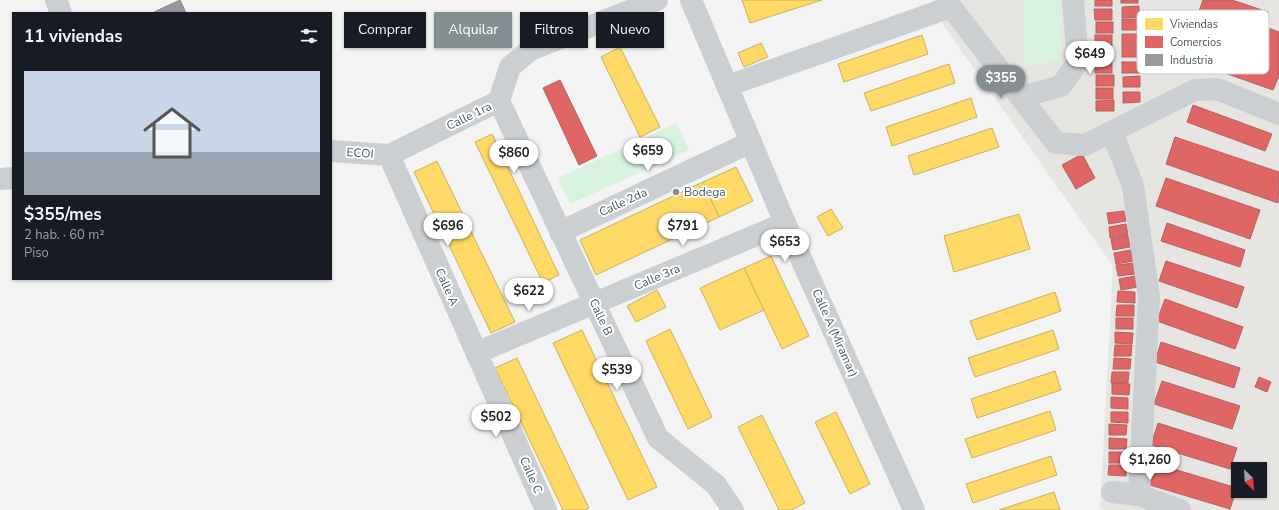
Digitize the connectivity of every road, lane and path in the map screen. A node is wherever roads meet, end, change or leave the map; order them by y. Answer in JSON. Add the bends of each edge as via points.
{"nodes":[{"id":1,"x":56,"y":0,"type":"edge"},
{"id":2,"x":657,"y":0,"type":"edge"},
{"id":3,"x":691,"y":0,"type":"edge"},
{"id":4,"x":1073,"y":0,"type":"edge"},
{"id":5,"x":61,"y":12,"type":"edge"},
{"id":6,"x":727,"y":86,"type":"junction"},
{"id":7,"x":1021,"y":97,"type":"junction"},
{"id":8,"x":499,"y":101,"type":"junction"},
{"id":9,"x":1279,"y":114,"type":"edge"},
{"id":10,"x":1112,"y":132,"type":"junction"},
{"id":11,"x":750,"y":142,"type":"junction"},
{"id":12,"x":332,"y":151,"type":"edge"},
{"id":13,"x":389,"y":155,"type":"junction"},
{"id":14,"x":12,"y":178,"type":"edge"},
{"id":15,"x":0,"y":179,"type":"edge"},
{"id":16,"x":785,"y":223,"type":"junction"},
{"id":17,"x":560,"y":232,"type":"junction"},
{"id":18,"x":594,"y":303,"type":"junction"},
{"id":19,"x":476,"y":353,"type":"junction"},
{"id":20,"x":1112,"y":492,"type":"dead end"},
{"id":21,"x":1139,"y":495,"type":"junction"},
{"id":22,"x":546,"y":510,"type":"edge"},
{"id":23,"x":733,"y":510,"type":"edge"},
{"id":24,"x":912,"y":510,"type":"edge"},
{"id":25,"x":1180,"y":510,"type":"edge"}],
"edges":[{"from":1,"to":5,"type":"street"},
{"from":2,"to":8,"type":"street","name":"Calle 1ra","via":[[530,50],[510,66]]},
{"from":3,"to":6,"type":"street","name":"Calle A (Miramar)"},
{"from":4,"to":7,"type":"street","via":[[1078,62],[1061,86]]},
{"from":6,"to":7,"type":"street","via":[[950,7]]},
{"from":6,"to":11,"type":"street","name":"Calle A (Miramar)"},
{"from":7,"to":10,"type":"street","via":[[1056,143],[1085,145]]},
{"from":8,"to":13,"type":"street","name":"Calle 1ra"},
{"from":8,"to":17,"type":"street","name":"Calle B"},
{"from":9,"to":10,"type":"street","via":[[1217,89],[1195,90]]},
{"from":10,"to":21,"type":"street","via":[[1133,186],[1149,297]]},
{"from":11,"to":16,"type":"street","name":"Calle A (Miramar)"},
{"from":11,"to":17,"type":"street","name":"Calle 2da"},
{"from":12,"to":13,"type":"street","name":"ECOI"},
{"from":13,"to":19,"type":"street","name":"Calle A"},
{"from":14,"to":15,"type":"street"},
{"from":16,"to":18,"type":"street","name":"Calle 3ra"},
{"from":16,"to":24,"type":"street","name":"Calle A (Miramar)"},
{"from":17,"to":18,"type":"street","name":"Calle B"},
{"from":18,"to":19,"type":"street","name":"Calle 3ra"},
{"from":18,"to":23,"type":"street","name":"Calle B","via":[[658,438],[716,485]]},
{"from":19,"to":22,"type":"street","name":"Calle C"},
{"from":20,"to":21,"type":"street"},
{"from":21,"to":25,"type":"street"}]}
